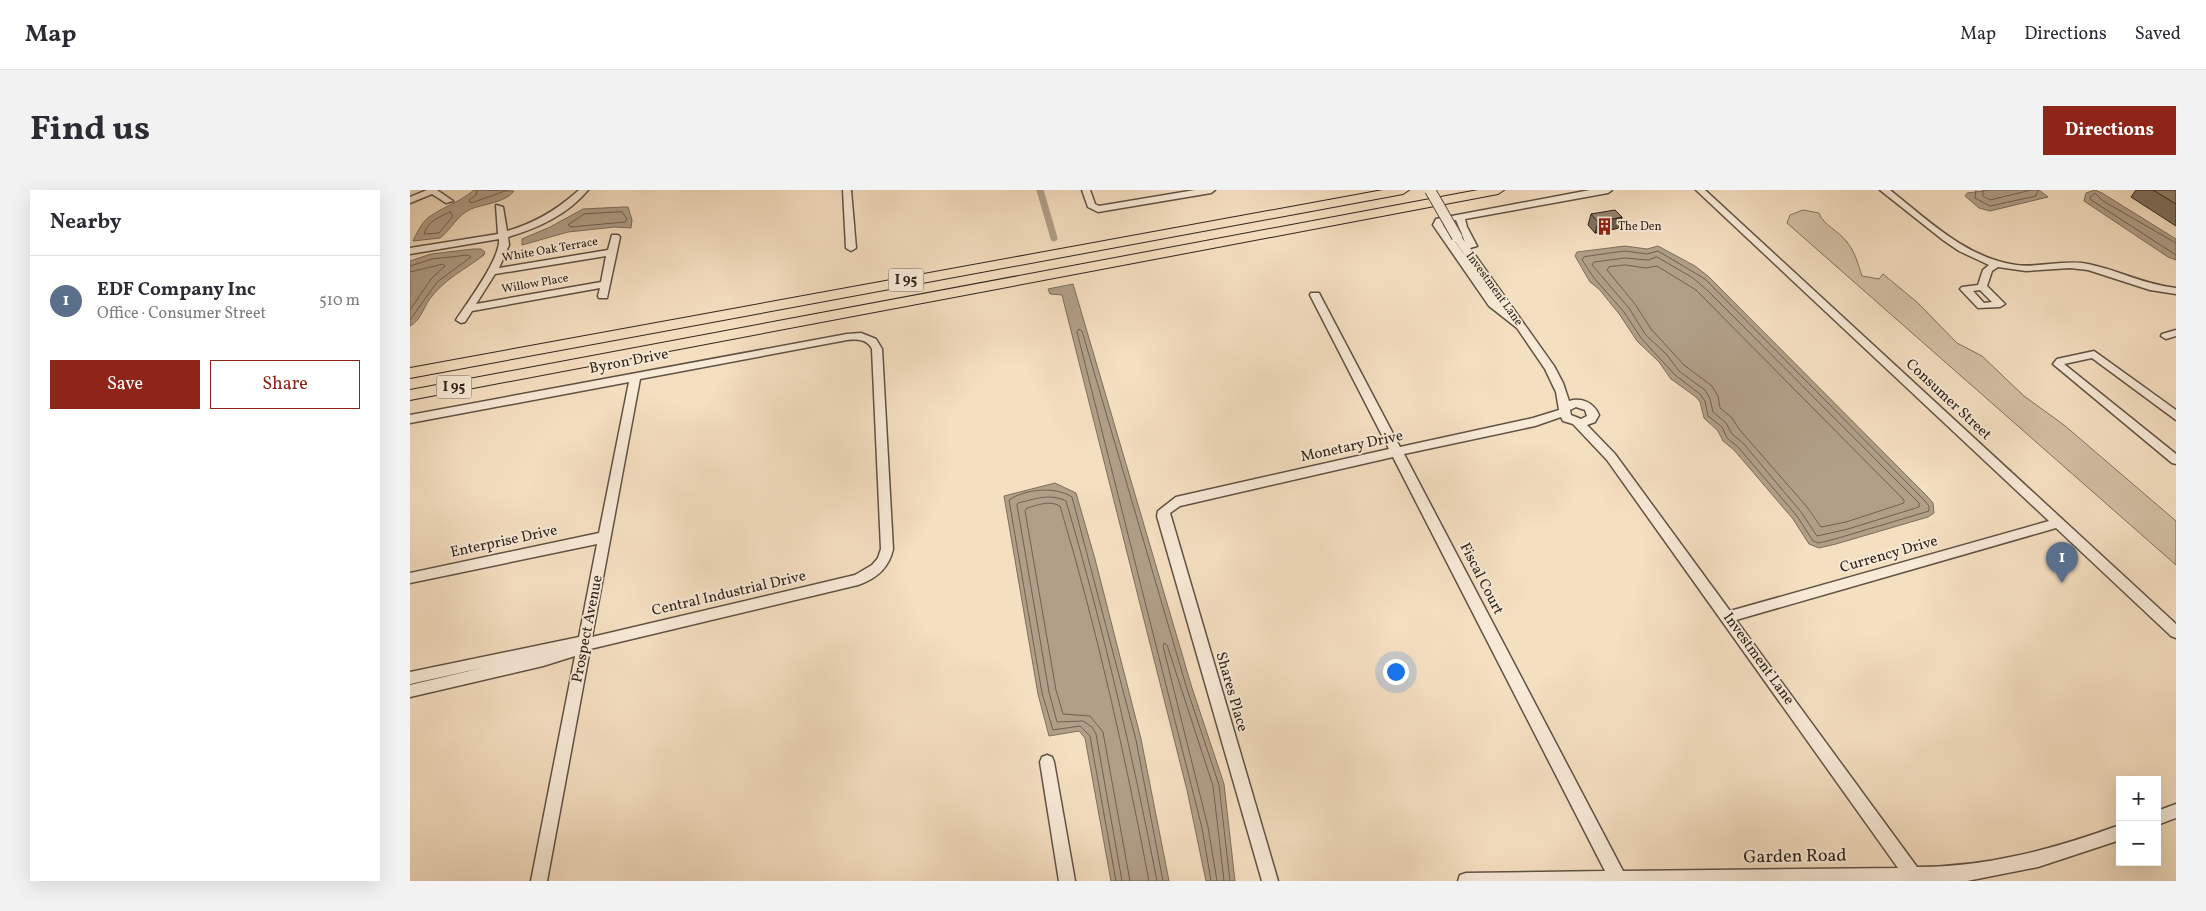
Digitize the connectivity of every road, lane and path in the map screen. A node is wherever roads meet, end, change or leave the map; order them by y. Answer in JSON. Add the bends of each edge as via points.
{"nodes":[{"id":1,"x":432,"y":190,"type":"edge"},
{"id":2,"x":584,"y":190,"type":"edge"},
{"id":3,"x":847,"y":190,"type":"edge"},
{"id":4,"x":1086,"y":190,"type":"edge"},
{"id":5,"x":1211,"y":190,"type":"edge"},
{"id":6,"x":1403,"y":190,"type":"edge"},
{"id":7,"x":1430,"y":190,"type":"edge"},
{"id":8,"x":1498,"y":190,"type":"edge"},
{"id":9,"x":1608,"y":190,"type":"edge"},
{"id":10,"x":1700,"y":190,"type":"edge"},
{"id":11,"x":1884,"y":190,"type":"edge"},
{"id":12,"x":1197,"y":191,"type":"edge"},
{"id":13,"x":410,"y":200,"type":"edge"},
{"id":14,"x":449,"y":201,"type":"dead end"},
{"id":15,"x":498,"y":207,"type":"dead end"},
{"id":16,"x":1460,"y":216,"type":"junction"},
{"id":17,"x":503,"y":235,"type":"junction"},
{"id":18,"x":615,"y":236,"type":"dead end"},
{"id":19,"x":851,"y":248,"type":"dead end"},
{"id":20,"x":410,"y":250,"type":"edge"},
{"id":21,"x":612,"y":252,"type":"junction"},
{"id":22,"x":1996,"y":264,"type":"junction"},
{"id":23,"x":492,"y":272,"type":"junction"},
{"id":24,"x":606,"y":284,"type":"junction"},
{"id":25,"x":1982,"y":287,"type":"dead end"},
{"id":26,"x":2176,"y":291,"type":"edge"},
{"id":27,"x":1315,"y":295,"type":"dead end"},
{"id":28,"x":603,"y":296,"type":"dead end"},
{"id":29,"x":468,"y":308,"type":"junction"},
{"id":30,"x":461,"y":320,"type":"dead end"},
{"id":31,"x":1520,"y":326,"type":"junction"},
{"id":32,"x":1531,"y":341,"type":"junction"},
{"id":33,"x":410,"y":373,"type":"edge"},
{"id":34,"x":635,"y":376,"type":"junction"},
{"id":35,"x":1560,"y":386,"type":"junction"},
{"id":36,"x":410,"y":396,"type":"edge"},
{"id":37,"x":1580,"y":404,"type":"junction"},
{"id":38,"x":1569,"y":416,"type":"junction"},
{"id":39,"x":2176,"y":416,"type":"edge"},
{"id":40,"x":410,"y":419,"type":"edge"},
{"id":41,"x":1591,"y":419,"type":"junction"},
{"id":42,"x":1601,"y":445,"type":"junction"},
{"id":43,"x":1398,"y":453,"type":"junction"},
{"id":44,"x":2176,"y":460,"type":"edge"},
{"id":45,"x":1164,"y":511,"type":"joint"},
{"id":46,"x":2059,"y":523,"type":"junction"},
{"id":47,"x":605,"y":537,"type":"junction"},
{"id":48,"x":877,"y":568,"type":"joint"},
{"id":49,"x":410,"y":578,"type":"edge"},
{"id":50,"x":1728,"y":617,"type":"junction"},
{"id":51,"x":2176,"y":632,"type":"edge"},
{"id":52,"x":585,"y":644,"type":"junction"},
{"id":53,"x":410,"y":678,"type":"edge"},
{"id":54,"x":410,"y":691,"type":"edge"},
{"id":55,"x":1047,"y":762,"type":"dead end"},
{"id":56,"x":2176,"y":811,"type":"edge"},
{"id":57,"x":2161,"y":817,"type":"edge"},
{"id":58,"x":2116,"y":833,"type":"edge"},
{"id":59,"x":1618,"y":878,"type":"junction"},
{"id":60,"x":1915,"y":878,"type":"edge"},
{"id":61,"x":539,"y":881,"type":"edge"},
{"id":62,"x":1067,"y":881,"type":"edge"},
{"id":63,"x":1270,"y":881,"type":"edge"},
{"id":64,"x":1466,"y":881,"type":"edge"}],
"edges":[{"from":1,"to":13,"type":"street"},
{"from":1,"to":14,"type":"street"},
{"from":2,"to":17,"type":"street","via":[[557,213]]},
{"from":3,"to":19,"type":"street"},
{"from":4,"to":12,"type":"street","via":[[1091,205],[1103,209]]},
{"from":5,"to":12,"type":"street"},
{"from":6,"to":33,"type":"highway","number":"I 95"},
{"from":7,"to":31,"type":"street","name":"Investment Lane","bridge":true,"via":[[1457,237]]},
{"from":8,"to":36,"type":"highway","number":"I 95"},
{"from":9,"to":16,"type":"street"},
{"from":10,"to":46,"type":"street","name":"Consumer Street"},
{"from":11,"to":22,"type":"street","via":[[1960,248]]},
{"from":15,"to":17,"type":"street"},
{"from":16,"to":31,"type":"street","via":[[1439,221],[1438,225],[1493,304]]},
{"from":16,"to":32,"type":"street","via":[[1466,236],[1520,312]]},
{"from":17,"to":20,"type":"street"},
{"from":17,"to":23,"type":"street","via":[[504,245]]},
{"from":18,"to":21,"type":"street"},
{"from":21,"to":23,"type":"street","name":"White Oak Terrace"},
{"from":21,"to":24,"type":"street"},
{"from":22,"to":25,"type":"street","via":[[1988,270]]},
{"from":22,"to":26,"type":"street","via":[[2026,268],[2061,264],[2079,266],[2151,288]]},
{"from":23,"to":29,"type":"street"},
{"from":24,"to":28,"type":"street"},
{"from":24,"to":29,"type":"street","name":"Willow Place"},
{"from":27,"to":43,"type":"street","name":"Fiscal Court"},
{"from":29,"to":30,"type":"street"},
{"from":31,"to":32,"type":"street","name":"Investment Lane"},
{"from":32,"to":35,"type":"street","name":"Investment Lane"},
{"from":34,"to":40,"type":"street","name":"Byron Drive"},
{"from":34,"to":47,"type":"street","name":"Prospect Avenue"},
{"from":34,"to":48,"type":"street","name":"Byron Drive","via":[[853,336],[875,343],[887,549],[885,559]]},
{"from":35,"to":37,"type":"street","name":"Investment Lane"},
{"from":35,"to":38,"type":"street","name":"Investment Lane"},
{"from":37,"to":38,"type":"street","via":[[1571,404]]},
{"from":37,"to":41,"type":"street","name":"Investment Lane","via":[[1591,410]]},
{"from":38,"to":41,"type":"street","via":[[1585,422]]},
{"from":38,"to":42,"type":"street","name":"Investment Lane"},
{"from":38,"to":43,"type":"street","name":"Monetary Drive"},
{"from":39,"to":44,"type":"street","via":[[2094,354],[2058,364]]},
{"from":41,"to":42,"type":"street","name":"Investment Lane"},
{"from":42,"to":50,"type":"street","name":"Investment Lane"},
{"from":43,"to":45,"type":"street","name":"Monetary Drive","via":[[1176,502]]},
{"from":43,"to":59,"type":"street","name":"Fiscal Court"},
{"from":45,"to":63,"type":"street","name":"Shares Place"},
{"from":46,"to":50,"type":"street","name":"Currency Drive"},
{"from":46,"to":51,"type":"street","name":"Consumer Street"},
{"from":47,"to":49,"type":"street","name":"Enterprise Drive"},
{"from":47,"to":52,"type":"street","name":"Prospect Avenue"},
{"from":48,"to":52,"type":"street","name":"Central Industrial Drive","via":[[864,578],[851,582]]},
{"from":50,"to":60,"type":"street","name":"Investment Lane"},
{"from":52,"to":53,"type":"street","name":"Central Industrial Drive","via":[[575,642]]},
{"from":52,"to":54,"type":"street","name":"Central Industrial Drive","via":[[544,660]]},
{"from":52,"to":61,"type":"street","name":"Prospect Avenue"},
{"from":55,"to":62,"type":"street"},
{"from":56,"to":57,"type":"street"},
{"from":58,"to":60,"type":"street","name":"Garden Road","via":[[2027,864]]},
{"from":59,"to":60,"type":"street","name":"Garden Road"},
{"from":59,"to":64,"type":"street","name":"Garden Road"}]}
